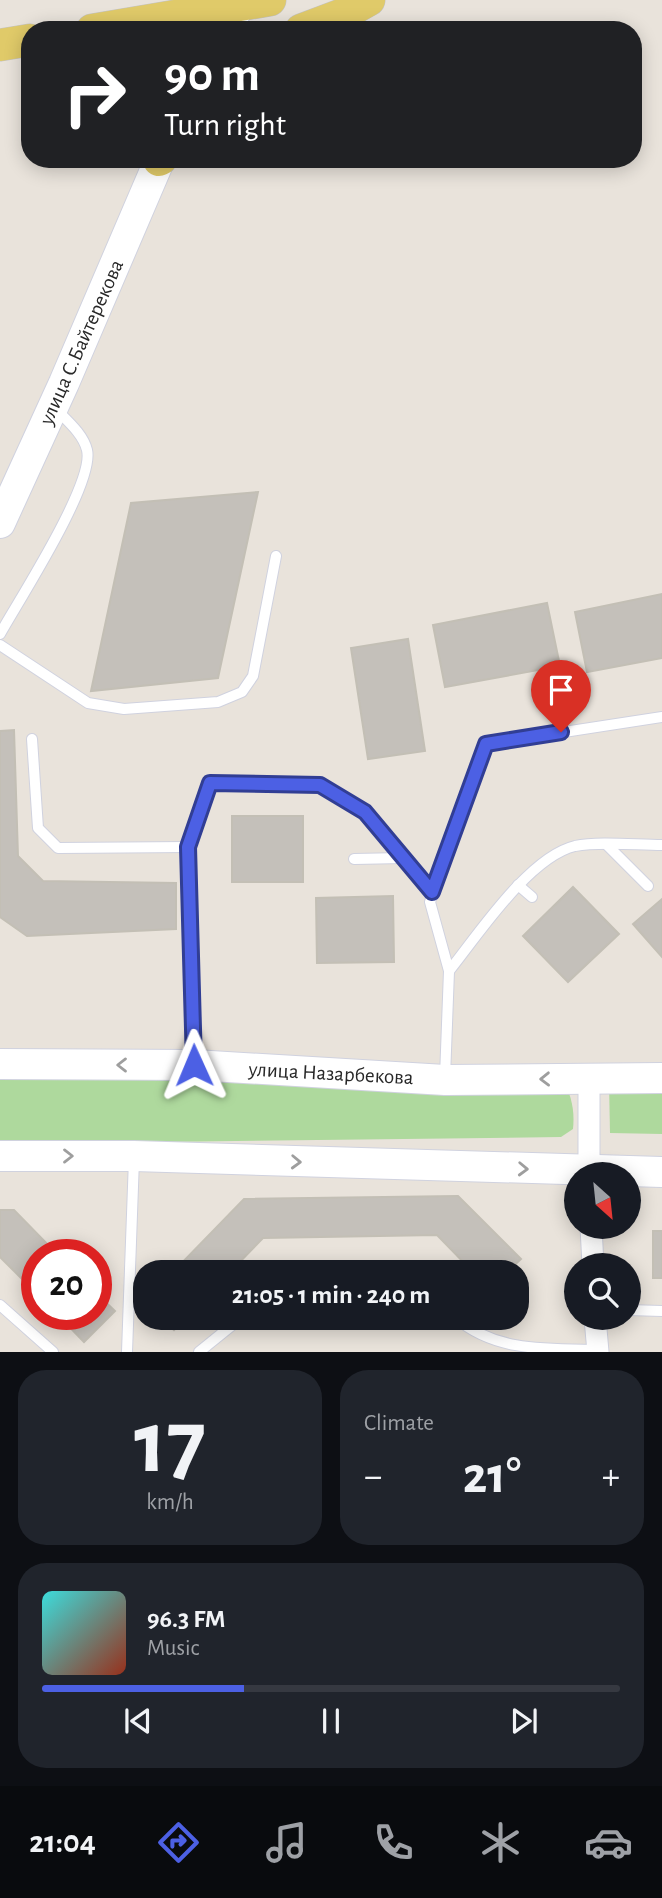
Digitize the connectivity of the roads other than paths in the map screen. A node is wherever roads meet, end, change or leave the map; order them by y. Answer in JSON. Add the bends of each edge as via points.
{"nodes":[{"id":1,"x":270,"y":0,"type":"edge"},
{"id":2,"x":369,"y":0,"type":"edge"},
{"id":3,"x":234,"y":12,"type":"edge"},
{"id":4,"x":163,"y":21,"type":"edge"},
{"id":5,"x":325,"y":21,"type":"edge"},
{"id":6,"x":21,"y":42,"type":"edge"},
{"id":7,"x":0,"y":45,"type":"edge"},
{"id":8,"x":157,"y":168,"type":"edge"},
{"id":9,"x":54,"y":406,"type":"junction"},
{"id":10,"x":0,"y":523,"type":"edge"},
{"id":11,"x":276,"y":556,"type":"dead end"},
{"id":12,"x":0,"y":634,"type":"edge"},
{"id":13,"x":0,"y":645,"type":"edge"},
{"id":14,"x":662,"y":717,"type":"edge"},
{"id":15,"x":32,"y":739,"type":"dead end"},
{"id":16,"x":607,"y":845,"type":"junction"},
{"id":17,"x":662,"y":845,"type":"edge"},
{"id":18,"x":188,"y":847,"type":"junction"},
{"id":19,"x":403,"y":858,"type":"junction"},
{"id":20,"x":354,"y":859,"type":"dead end"},
{"id":21,"x":518,"y":885,"type":"junction"},
{"id":22,"x":648,"y":886,"type":"dead end"},
{"id":23,"x":432,"y":892,"type":"junction"},
{"id":24,"x":532,"y":897,"type":"dead end"},
{"id":25,"x":449,"y":971,"type":"junction"},
{"id":26,"x":0,"y":1064,"type":"edge"},
{"id":27,"x":194,"y":1065,"type":"junction"},
{"id":28,"x":589,"y":1078,"type":"junction"},
{"id":29,"x":662,"y":1079,"type":"edge"},
{"id":30,"x":445,"y":1080,"type":"junction"},
{"id":31,"x":0,"y":1156,"type":"edge"},
{"id":32,"x":134,"y":1157,"type":"junction"},
{"id":33,"x":589,"y":1162,"type":"edge"},
{"id":34,"x":564,"y":1171,"type":"edge"},
{"id":35,"x":641,"y":1172,"type":"edge"},
{"id":36,"x":662,"y":1172,"type":"edge"},
{"id":37,"x":0,"y":1305,"type":"edge"},
{"id":38,"x":641,"y":1310,"type":"edge"},
{"id":39,"x":662,"y":1311,"type":"edge"},
{"id":40,"x":226,"y":1330,"type":"edge"},
{"id":41,"x":472,"y":1330,"type":"edge"},
{"id":42,"x":596,"y":1330,"type":"edge"},
{"id":43,"x":598,"y":1351,"type":"edge"},
{"id":44,"x":53,"y":1352,"type":"edge"},
{"id":45,"x":127,"y":1352,"type":"edge"},
{"id":46,"x":199,"y":1352,"type":"edge"}],
"edges":[{"from":1,"to":3,"type":"main road"},
{"from":2,"to":5,"type":"main road"},
{"from":3,"to":4,"type":"main road"},
{"from":6,"to":7,"type":"main road"},
{"from":8,"to":9,"type":"street","name":"улица С.Байтерекова"},
{"from":9,"to":10,"type":"street","name":"улица С.Байтерекова"},
{"from":9,"to":12,"type":"lane","via":[[88,451],[85,477]]},
{"from":11,"to":13,"type":"lane","via":[[253,676],[242,692],[218,702],[124,709],[88,703]]},
{"from":14,"to":23,"type":"lane","via":[[486,744]]},
{"from":15,"to":18,"type":"lane","via":[[38,828],[58,848]]},
{"from":16,"to":17,"type":"lane"},
{"from":16,"to":21,"type":"lane","via":[[576,846],[556,853]]},
{"from":16,"to":22,"type":"lane"},
{"from":18,"to":19,"type":"lane","via":[[210,783],[320,785],[365,812]]},
{"from":18,"to":27,"type":"lane"},
{"from":19,"to":20,"type":"lane"},
{"from":19,"to":23,"type":"lane"},
{"from":21,"to":24,"type":"lane"},
{"from":21,"to":25,"type":"lane"},
{"from":23,"to":25,"type":"lane","via":[[430,902]]},
{"from":25,"to":30,"type":"lane"},
{"from":27,"to":26,"type":"street","name":"улица Назарбекова","one_way":true},
{"from":27,"to":30,"type":"street","name":"улица Назарбекова"},
{"from":28,"to":29,"type":"street","name":"улица Назарбекова"},
{"from":28,"to":30,"type":"street","name":"улица Назарбекова","one_way":true},
{"from":28,"to":33,"type":"street"},
{"from":31,"to":32,"type":"street","one_way":true},
{"from":32,"to":34,"type":"street","one_way":true},
{"from":32,"to":45,"type":"lane"},
{"from":35,"to":36,"type":"street"},
{"from":37,"to":44,"type":"lane"},
{"from":38,"to":39,"type":"lane"},
{"from":40,"to":46,"type":"lane"},
{"from":41,"to":43,"type":"lane","via":[[514,1348]]},
{"from":42,"to":43,"type":"street"}]}
